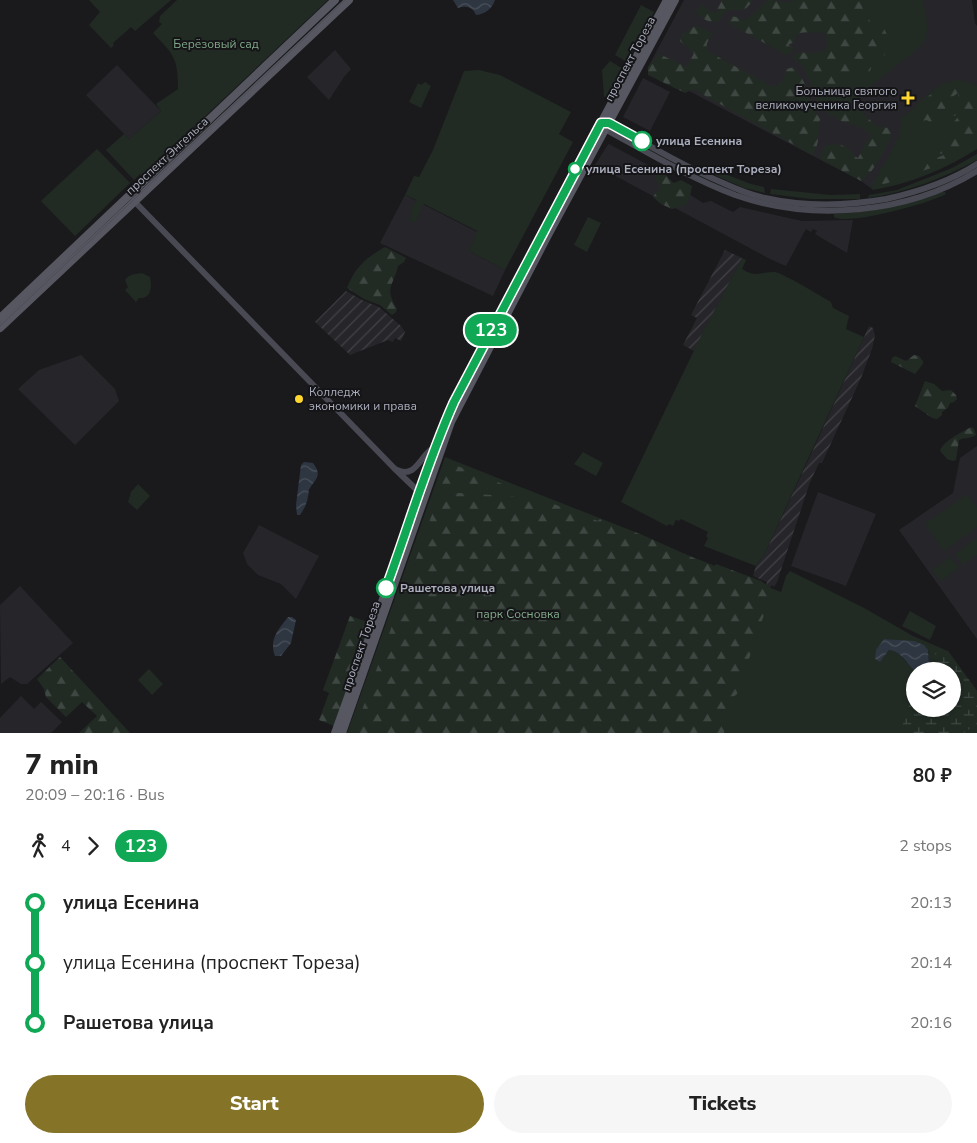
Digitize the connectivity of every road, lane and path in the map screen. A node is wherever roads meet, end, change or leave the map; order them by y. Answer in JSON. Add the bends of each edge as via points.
{"nodes":[{"id":1,"x":335,"y":0,"type":"edge"},
{"id":2,"x":349,"y":0,"type":"edge"},
{"id":3,"x":667,"y":0,"type":"edge"},
{"id":4,"x":675,"y":0,"type":"edge"},
{"id":5,"x":605,"y":125,"type":"junction"},
{"id":6,"x":977,"y":164,"type":"edge"},
{"id":7,"x":977,"y":171,"type":"edge"},
{"id":8,"x":132,"y":199,"type":"junction"},
{"id":9,"x":0,"y":318,"type":"edge"},
{"id":10,"x":0,"y":328,"type":"edge"},
{"id":11,"x":438,"y":448,"type":"junction"},
{"id":12,"x":394,"y":468,"type":"junction"},
{"id":13,"x":423,"y":494,"type":"junction"},
{"id":14,"x":335,"y":733,"type":"edge"},
{"id":15,"x":342,"y":733,"type":"edge"}],
"edges":[{"from":1,"to":8,"type":"main road","name":"проспект Энгельса"},
{"from":2,"to":8,"type":"main road","name":"проспект Энгельса"},
{"from":3,"to":5,"type":"main road","name":"проспект Тореза"},
{"from":4,"to":5,"type":"main road","name":"проспект Тореза"},
{"from":5,"to":6,"type":"street","via":[[698,173],[735,188],[764,198],[814,205],[864,203],[910,194],[941,183]]},
{"from":5,"to":7,"type":"street","via":[[697,178],[763,204],[830,211],[879,206],[944,188]]},
{"from":5,"to":11,"type":"main road","name":"проспект Тореза","via":[[454,402]]},
{"from":8,"to":9,"type":"main road","name":"проспект Энгельса"},
{"from":8,"to":10,"type":"main road","name":"проспект Энгельса"},
{"from":8,"to":12,"type":"street"},
{"from":11,"to":12,"type":"street","via":[[429,450],[412,471]]},
{"from":11,"to":13,"type":"main road","name":"проспект Тореза"},
{"from":12,"to":13,"type":"street"},
{"from":13,"to":14,"type":"main road","name":"проспект Тореза"},
{"from":13,"to":15,"type":"main road","name":"проспект Тореза"}]}
